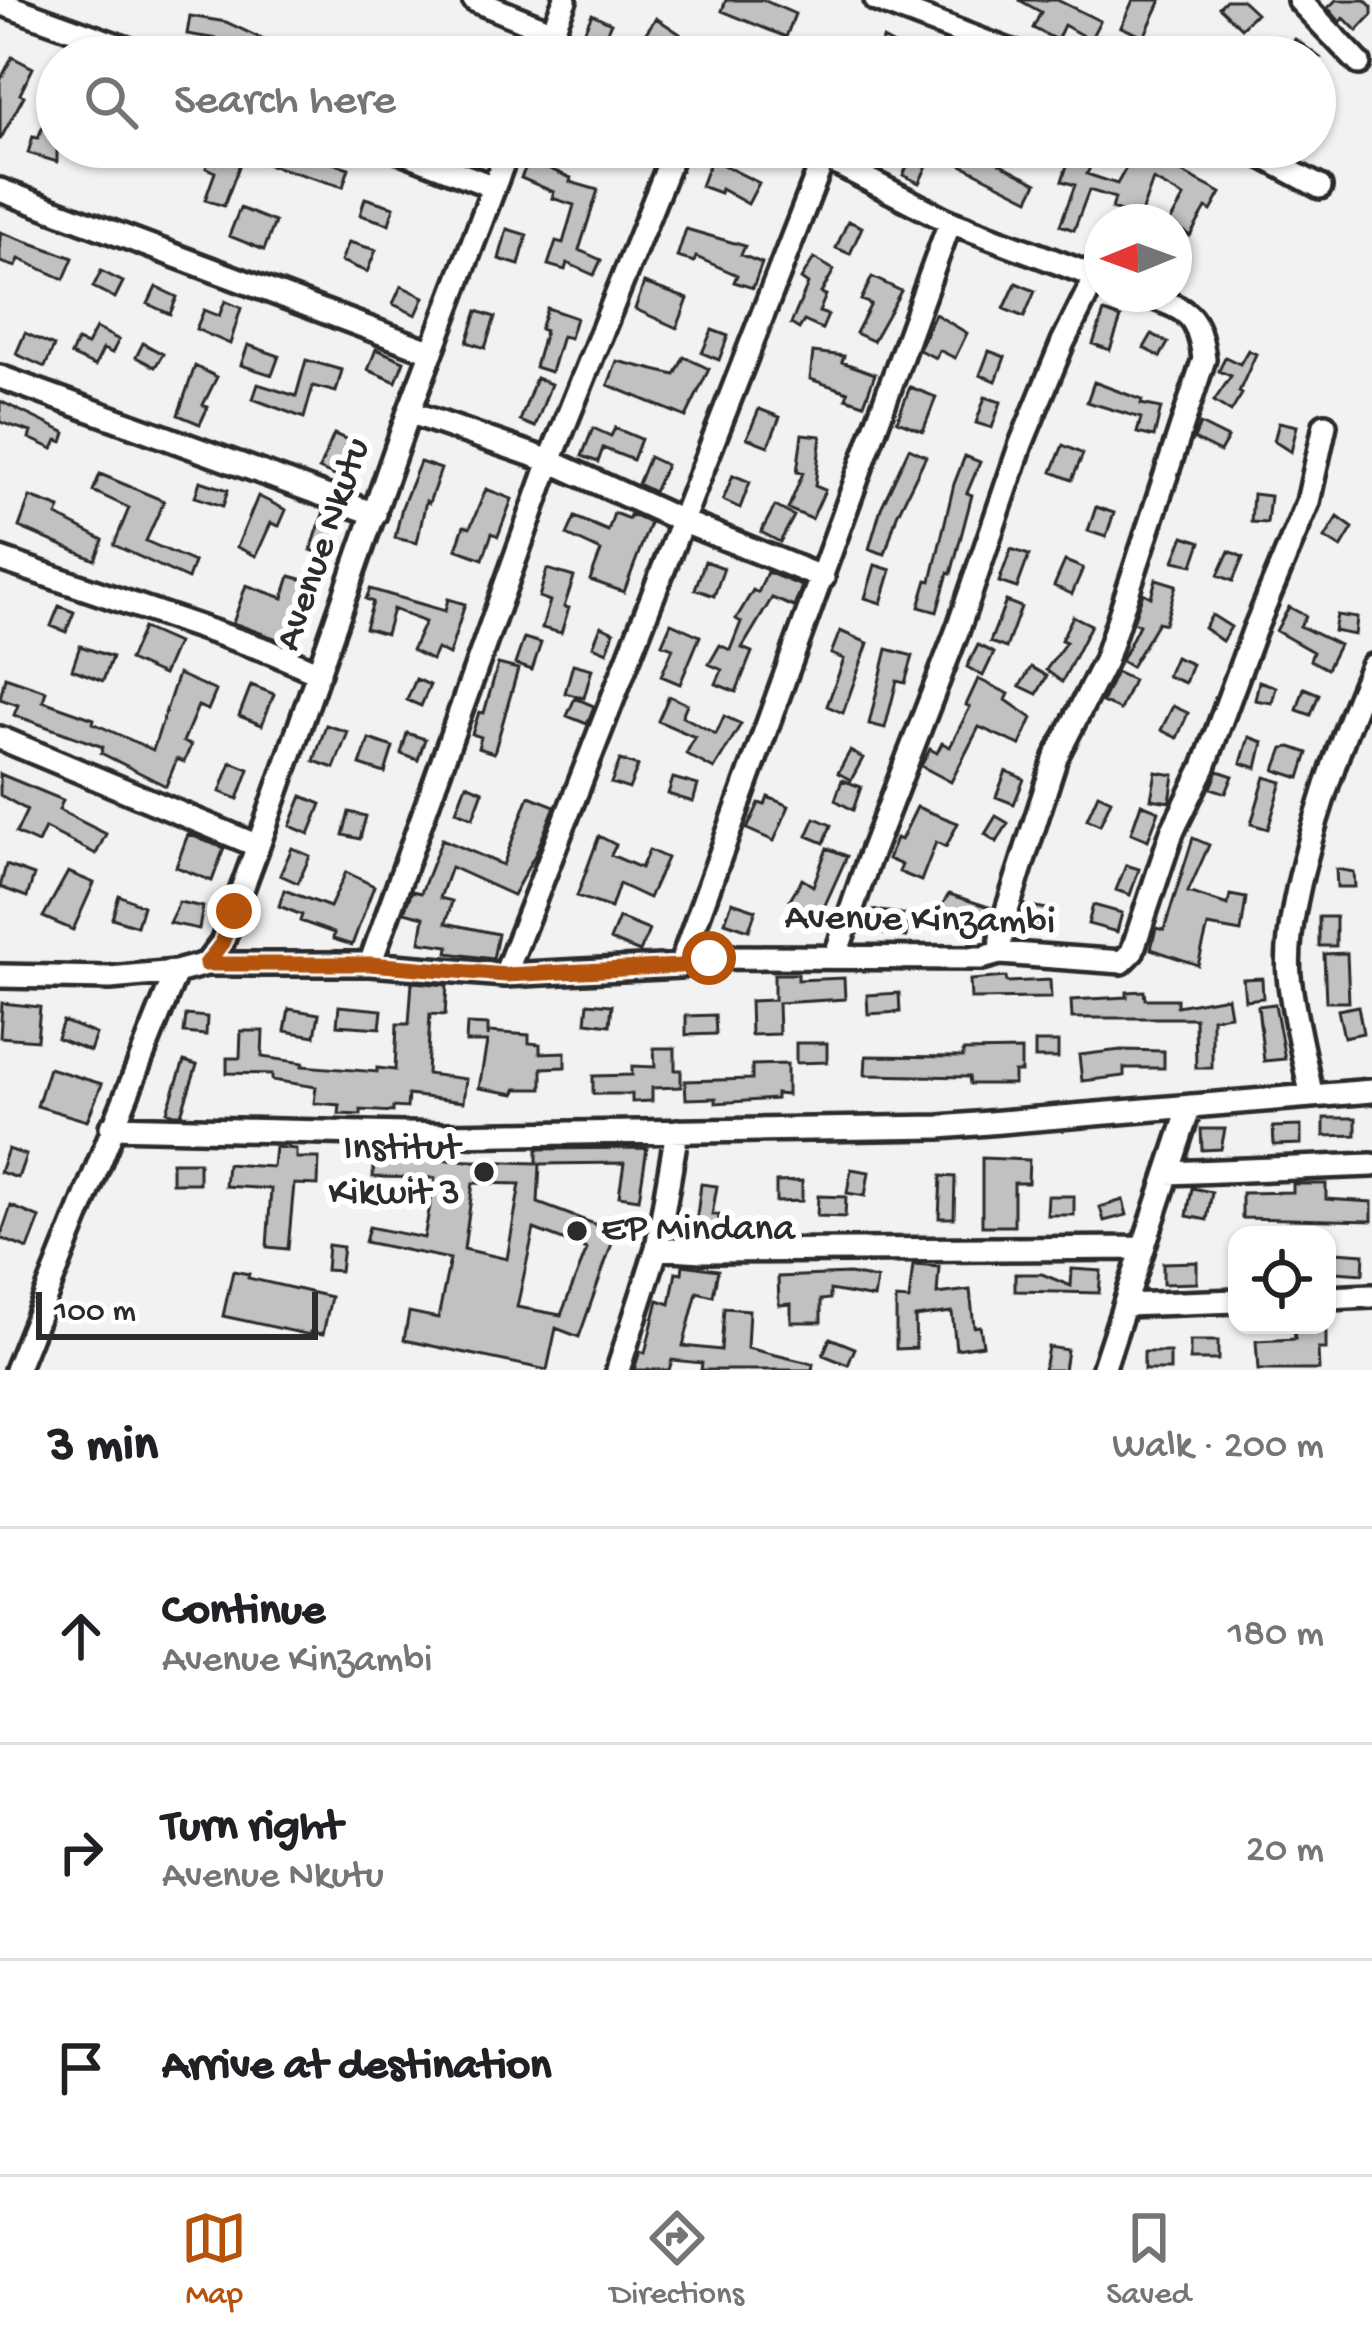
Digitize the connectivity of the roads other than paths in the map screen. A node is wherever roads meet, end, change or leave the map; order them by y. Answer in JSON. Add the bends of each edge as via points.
{"nodes":[{"id":1,"x":475,"y":0,"type":"edge"},
{"id":2,"x":565,"y":0,"type":"edge"},
{"id":3,"x":876,"y":0,"type":"edge"},
{"id":4,"x":1298,"y":0,"type":"edge"},
{"id":5,"x":0,"y":3,"type":"edge"},
{"id":6,"x":552,"y":32,"type":"junction"},
{"id":7,"x":92,"y":36,"type":"edge"},
{"id":8,"x":550,"y":36,"type":"edge"},
{"id":9,"x":970,"y":36,"type":"edge"},
{"id":10,"x":1333,"y":36,"type":"edge"},
{"id":11,"x":1336,"y":39,"type":"edge"},
{"id":12,"x":1359,"y":63,"type":"dead end"},
{"id":13,"x":445,"y":168,"type":"edge"},
{"id":14,"x":501,"y":168,"type":"edge"},
{"id":15,"x":668,"y":168,"type":"edge"},
{"id":16,"x":820,"y":168,"type":"edge"},
{"id":17,"x":845,"y":168,"type":"edge"},
{"id":18,"x":1284,"y":168,"type":"edge"},
{"id":19,"x":494,"y":187,"type":"junction"},
{"id":20,"x":1320,"y":187,"type":"dead end"},
{"id":21,"x":0,"y":190,"type":"edge"},
{"id":22,"x":950,"y":222,"type":"junction"},
{"id":23,"x":1084,"y":272,"type":"edge"},
{"id":24,"x":1084,"y":305,"type":"edge"},
{"id":25,"x":1186,"y":312,"type":"edge"},
{"id":26,"x":431,"y":352,"type":"junction"},
{"id":27,"x":0,"y":377,"type":"edge"},
{"id":28,"x":409,"y":412,"type":"junction"},
{"id":29,"x":1324,"y":424,"type":"dead end"},
{"id":30,"x":550,"y":461,"type":"junction"},
{"id":31,"x":375,"y":514,"type":"junction"},
{"id":32,"x":684,"y":522,"type":"junction"},
{"id":33,"x":0,"y":559,"type":"edge"},
{"id":34,"x":823,"y":578,"type":"junction"},
{"id":35,"x":1372,"y":666,"type":"edge"},
{"id":36,"x":319,"y":673,"type":"junction"},
{"id":37,"x":0,"y":738,"type":"edge"},
{"id":38,"x":258,"y":846,"type":"junction"},
{"id":39,"x":1000,"y":953,"type":"junction"},
{"id":40,"x":835,"y":957,"type":"junction"},
{"id":41,"x":206,"y":964,"type":"junction"},
{"id":42,"x":370,"y":964,"type":"junction"},
{"id":43,"x":680,"y":966,"type":"junction"},
{"id":44,"x":176,"y":972,"type":"junction"},
{"id":45,"x":506,"y":975,"type":"junction"},
{"id":46,"x":0,"y":976,"type":"edge"},
{"id":47,"x":1372,"y":1091,"type":"edge"},
{"id":48,"x":1311,"y":1094,"type":"junction"},
{"id":49,"x":1190,"y":1106,"type":"junction"},
{"id":50,"x":111,"y":1126,"type":"junction"},
{"id":51,"x":677,"y":1131,"type":"junction"},
{"id":52,"x":1372,"y":1166,"type":"edge"},
{"id":53,"x":1168,"y":1173,"type":"junction"},
{"id":54,"x":657,"y":1248,"type":"junction"},
{"id":55,"x":1142,"y":1248,"type":"junction"},
{"id":56,"x":1372,"y":1297,"type":"edge"},
{"id":57,"x":1336,"y":1298,"type":"edge"},
{"id":58,"x":1228,"y":1301,"type":"edge"},
{"id":59,"x":1125,"y":1305,"type":"junction"},
{"id":60,"x":16,"y":1370,"type":"edge"},
{"id":61,"x":618,"y":1370,"type":"edge"},
{"id":62,"x":1102,"y":1370,"type":"edge"}],
"edges":[{"from":1,"to":6,"type":"street"},
{"from":2,"to":6,"type":"street"},
{"from":3,"to":9,"type":"street"},
{"from":4,"to":10,"type":"street"},
{"from":5,"to":7,"type":"street"},
{"from":6,"to":8,"type":"street"},
{"from":11,"to":12,"type":"street"},
{"from":13,"to":19,"type":"street"},
{"from":14,"to":19,"type":"street","name":"Avenue Nkutu"},
{"from":15,"to":30,"type":"street"},
{"from":16,"to":32,"type":"street"},
{"from":17,"to":22,"type":"street"},
{"from":18,"to":20,"type":"street"},
{"from":19,"to":26,"type":"street","name":"Avenue Nkutu"},
{"from":21,"to":26,"type":"street"},
{"from":22,"to":23,"type":"street"},
{"from":22,"to":34,"type":"street"},
{"from":24,"to":40,"type":"street","via":[[1021,443]]},
{"from":25,"to":39,"type":"street","via":[[1200,329],[1204,359],[1105,661],[1056,757]]},
{"from":26,"to":28,"type":"street","name":"Avenue Nkutu"},
{"from":27,"to":31,"type":"street"},
{"from":28,"to":30,"type":"street"},
{"from":28,"to":31,"type":"street","name":"Avenue Nkutu"},
{"from":29,"to":39,"type":"street","name":"Avenue Kinzambi","via":[[1308,502],[1172,832],[1132,952],[1122,962]]},
{"from":30,"to":32,"type":"street"},
{"from":30,"to":42,"type":"street"},
{"from":31,"to":36,"type":"street","name":"Avenue Nkutu"},
{"from":32,"to":34,"type":"street"},
{"from":32,"to":45,"type":"street"},
{"from":33,"to":36,"type":"street"},
{"from":34,"to":43,"type":"street"},
{"from":35,"to":48,"type":"street","via":[[1290,925],[1288,975]]},
{"from":36,"to":38,"type":"street","name":"Avenue Nkutu"},
{"from":37,"to":38,"type":"street"},
{"from":38,"to":41,"type":"street","name":"Avenue Nkutu","via":[[222,943]]},
{"from":39,"to":40,"type":"street","name":"Avenue Kinzambi"},
{"from":40,"to":43,"type":"street","name":"Avenue Kinzambi","via":[[718,956]]},
{"from":41,"to":42,"type":"street","name":"Avenue Kinzambi"},
{"from":41,"to":44,"type":"street","name":"Avenue Kinzambi"},
{"from":42,"to":45,"type":"street","name":"Avenue Kinzambi"},
{"from":43,"to":45,"type":"street","name":"Avenue Kinzambi"},
{"from":44,"to":46,"type":"street","name":"Avenue Kinzambi"},
{"from":44,"to":50,"type":"street"},
{"from":47,"to":48,"type":"street"},
{"from":48,"to":49,"type":"street"},
{"from":49,"to":51,"type":"street","via":[[940,1127]]},
{"from":49,"to":53,"type":"street"},
{"from":50,"to":51,"type":"street","via":[[446,1135]]},
{"from":50,"to":60,"type":"street"},
{"from":51,"to":54,"type":"street"},
{"from":52,"to":53,"type":"street"},
{"from":53,"to":55,"type":"street"},
{"from":54,"to":55,"type":"street"},
{"from":54,"to":61,"type":"street"},
{"from":55,"to":59,"type":"street"},
{"from":56,"to":57,"type":"street"},
{"from":58,"to":59,"type":"street"},
{"from":59,"to":62,"type":"street"}]}
